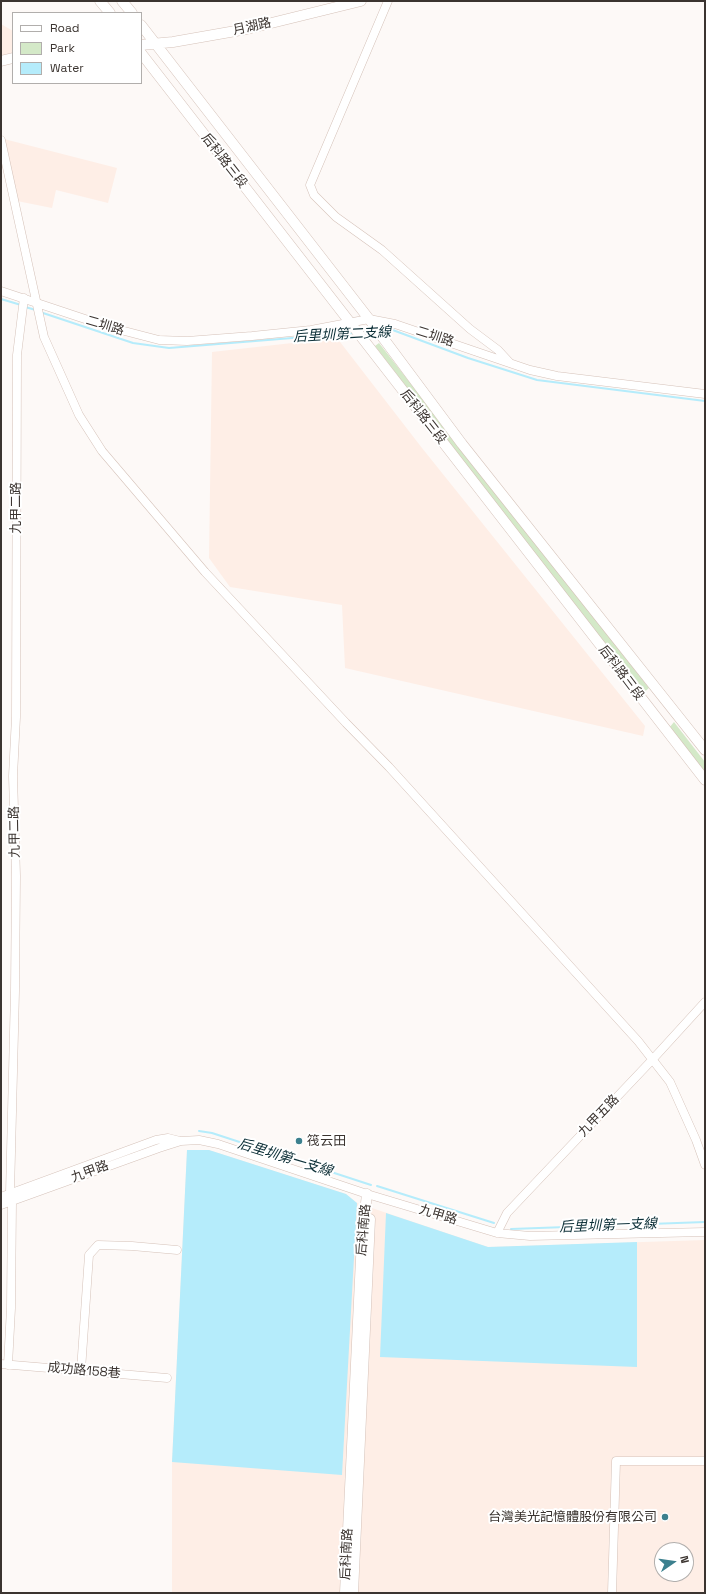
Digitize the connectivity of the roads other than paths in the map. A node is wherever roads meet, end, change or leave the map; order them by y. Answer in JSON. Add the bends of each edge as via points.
{"nodes":[{"id":1,"x":100,"y":1,"type":"edge"},
{"id":2,"x":122,"y":1,"type":"edge"},
{"id":3,"x":361,"y":1,"type":"edge"},
{"id":4,"x":388,"y":1,"type":"edge"},
{"id":5,"x":109,"y":12,"type":"edge"},
{"id":6,"x":131,"y":12,"type":"edge"},
{"id":7,"x":142,"y":26,"type":"edge"},
{"id":8,"x":157,"y":44,"type":"junction"},
{"id":9,"x":142,"y":45,"type":"edge"},
{"id":10,"x":142,"y":54,"type":"edge"},
{"id":11,"x":12,"y":58,"type":"edge"},
{"id":12,"x":1,"y":61,"type":"edge"},
{"id":13,"x":1,"y":140,"type":"edge"},
{"id":14,"x":1,"y":291,"type":"edge"},
{"id":15,"x":24,"y":298,"type":"junction"},
{"id":16,"x":36,"y":303,"type":"junction"},
{"id":17,"x":369,"y":319,"type":"junction"},
{"id":18,"x":350,"y":323,"type":"junction"},
{"id":19,"x":510,"y":364,"type":"junction"},
{"id":20,"x":705,"y":394,"type":"edge"},
{"id":21,"x":705,"y":750,"type":"edge"},
{"id":22,"x":705,"y":780,"type":"edge"},
{"id":23,"x":705,"y":1002,"type":"edge"},
{"id":24,"x":652,"y":1060,"type":"junction"},
{"id":25,"x":705,"y":1165,"type":"edge"},
{"id":26,"x":367,"y":1194,"type":"junction"},
{"id":27,"x":1,"y":1197,"type":"edge"},
{"id":28,"x":11,"y":1197,"type":"junction"},
{"id":29,"x":1,"y":1205,"type":"edge"},
{"id":30,"x":705,"y":1232,"type":"edge"},
{"id":31,"x":497,"y":1233,"type":"junction"},
{"id":32,"x":177,"y":1250,"type":"dead end"},
{"id":33,"x":5,"y":1365,"type":"edge"},
{"id":34,"x":81,"y":1370,"type":"junction"},
{"id":35,"x":168,"y":1378,"type":"dead end"},
{"id":36,"x":705,"y":1461,"type":"edge"},
{"id":37,"x":350,"y":1573,"type":"junction"},
{"id":38,"x":345,"y":1593,"type":"edge"},
{"id":39,"x":353,"y":1593,"type":"edge"},
{"id":40,"x":612,"y":1593,"type":"edge"}],
"edges":[{"from":1,"to":5,"type":"street"},
{"from":2,"to":6,"type":"street"},
{"from":3,"to":8,"type":"street","name":"月湖路","via":[[247,29]]},
{"from":4,"to":19,"type":"street","via":[[310,185],[314,195],[336,217],[382,250],[470,329],[498,350]]},
{"from":7,"to":8,"type":"street","name":"后科路三段"},
{"from":8,"to":9,"type":"street","name":"月湖路"},
{"from":8,"to":17,"type":"street","name":"后科路三段"},
{"from":10,"to":18,"type":"street","name":"后科路三段"},
{"from":11,"to":12,"type":"street"},
{"from":13,"to":16,"type":"street"},
{"from":14,"to":15,"type":"street","name":"二圳路"},
{"from":15,"to":16,"type":"street","name":"二圳路"},
{"from":15,"to":28,"type":"street","name":"九甲二路","via":[[17,355],[16,717],[13,776],[16,876]]},
{"from":16,"to":18,"type":"street","name":"二圳路","via":[[158,340],[187,342],[311,330]]},
{"from":16,"to":24,"type":"street","via":[[44,337],[56,365],[79,415],[102,451],[205,572],[389,767],[607,1006]]},
{"from":17,"to":18,"type":"street","name":"二圳路"},
{"from":17,"to":19,"type":"street","name":"二圳路","via":[[395,324]]},
{"from":17,"to":21,"type":"street","name":"后科路三段","via":[[462,444]]},
{"from":18,"to":22,"type":"street","name":"后科路三段"},
{"from":19,"to":20,"type":"street","name":"二圳路","via":[[557,376]]},
{"from":23,"to":24,"type":"street","name":"九甲五路"},
{"from":24,"to":25,"type":"street","via":[[670,1082]]},
{"from":24,"to":31,"type":"street","name":"九甲五路","via":[[507,1213]]},
{"from":26,"to":28,"type":"street","name":"九甲路","via":[[218,1144],[199,1140],[180,1141]]},
{"from":26,"to":31,"type":"street","name":"九甲路"},
{"from":26,"to":37,"type":"street","name":"后科南路","via":[[362,1238]]},
{"from":27,"to":28,"type":"street","name":"九甲路"},
{"from":28,"to":29,"type":"street","name":"九甲路"},
{"from":28,"to":33,"type":"street","name":"九甲二路","via":[[11,1308]]},
{"from":30,"to":31,"type":"street","name":"九甲路","via":[[530,1236]]},
{"from":32,"to":34,"type":"street","via":[[98,1245],[89,1255]]},
{"from":33,"to":34,"type":"street","name":"成功路158巷"},
{"from":34,"to":35,"type":"street","name":"成功路158巷"},
{"from":36,"to":40,"type":"street","via":[[616,1461]]},
{"from":37,"to":38,"type":"street","name":"后科南路"},
{"from":37,"to":39,"type":"street","name":"后科南路"}]}
